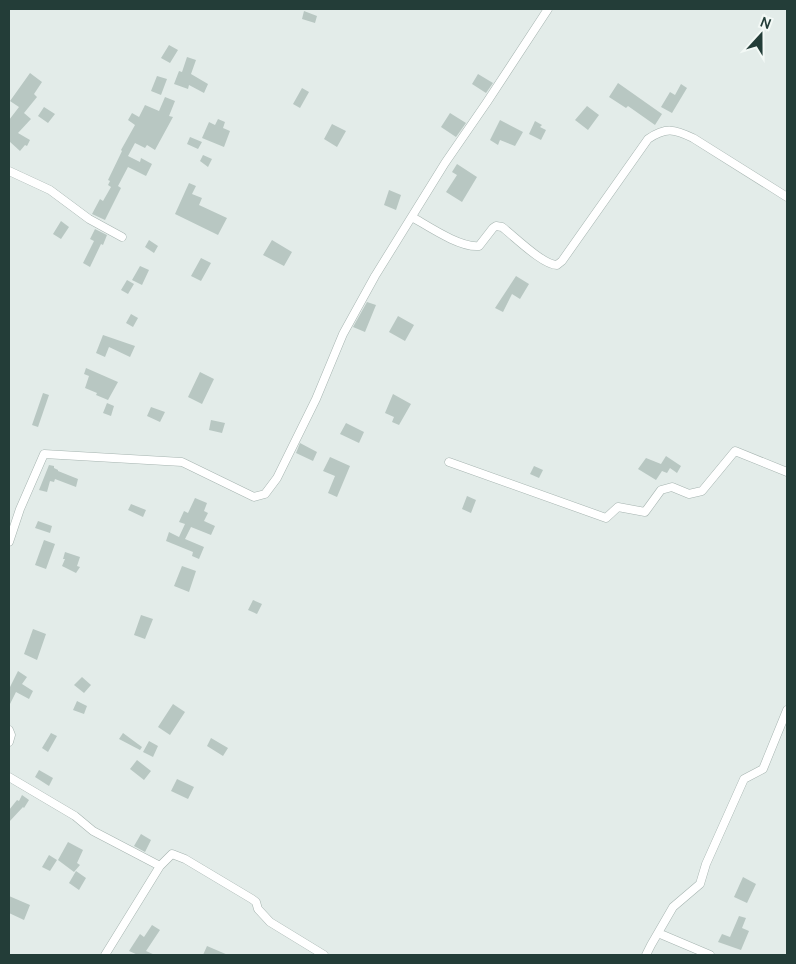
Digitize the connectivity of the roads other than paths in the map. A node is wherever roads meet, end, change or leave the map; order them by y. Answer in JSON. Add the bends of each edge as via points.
{"nodes":[{"id":1,"x":548,"y":9,"type":"edge"},
{"id":2,"x":9,"y":171,"type":"edge"},
{"id":3,"x":787,"y":197,"type":"edge"},
{"id":4,"x":412,"y":217,"type":"junction"},
{"id":5,"x":122,"y":237,"type":"dead end"},
{"id":6,"x":449,"y":462,"type":"dead end"},
{"id":7,"x":787,"y":472,"type":"edge"},
{"id":8,"x":9,"y":542,"type":"edge"},
{"id":9,"x":787,"y":710,"type":"edge"},
{"id":10,"x":9,"y":730,"type":"edge"},
{"id":11,"x":9,"y":742,"type":"edge"},
{"id":12,"x":9,"y":777,"type":"edge"},
{"id":13,"x":160,"y":866,"type":"junction"},
{"id":14,"x":658,"y":933,"type":"junction"},
{"id":15,"x":106,"y":955,"type":"edge"},
{"id":16,"x":324,"y":955,"type":"edge"},
{"id":17,"x":646,"y":955,"type":"edge"},
{"id":18,"x":710,"y":955,"type":"edge"}],
"edges":[{"from":1,"to":4,"type":"street"},
{"from":2,"to":5,"type":"street","via":[[50,190],[88,219]]},
{"from":3,"to":4,"type":"street","via":[[693,138],[667,130],[648,139],[557,266],[543,260],[502,227],[493,228],[479,246],[474,247]]},
{"from":4,"to":8,"type":"street","via":[[343,334],[307,417],[277,478],[265,494],[254,497],[182,462],[44,454]]},
{"from":6,"to":7,"type":"street","via":[[606,518],[618,507],[645,512],[662,490],[672,487],[689,494],[702,491],[735,451]]},
{"from":9,"to":14,"type":"street","via":[[763,769],[744,779],[700,884],[673,907]]},
{"from":10,"to":11,"type":"street"},
{"from":12,"to":13,"type":"street","via":[[75,816],[92,830]]},
{"from":13,"to":15,"type":"street"},
{"from":13,"to":16,"type":"street","via":[[172,854],[178,855],[252,899],[270,922]]},
{"from":14,"to":17,"type":"street"},
{"from":14,"to":18,"type":"street"}]}
